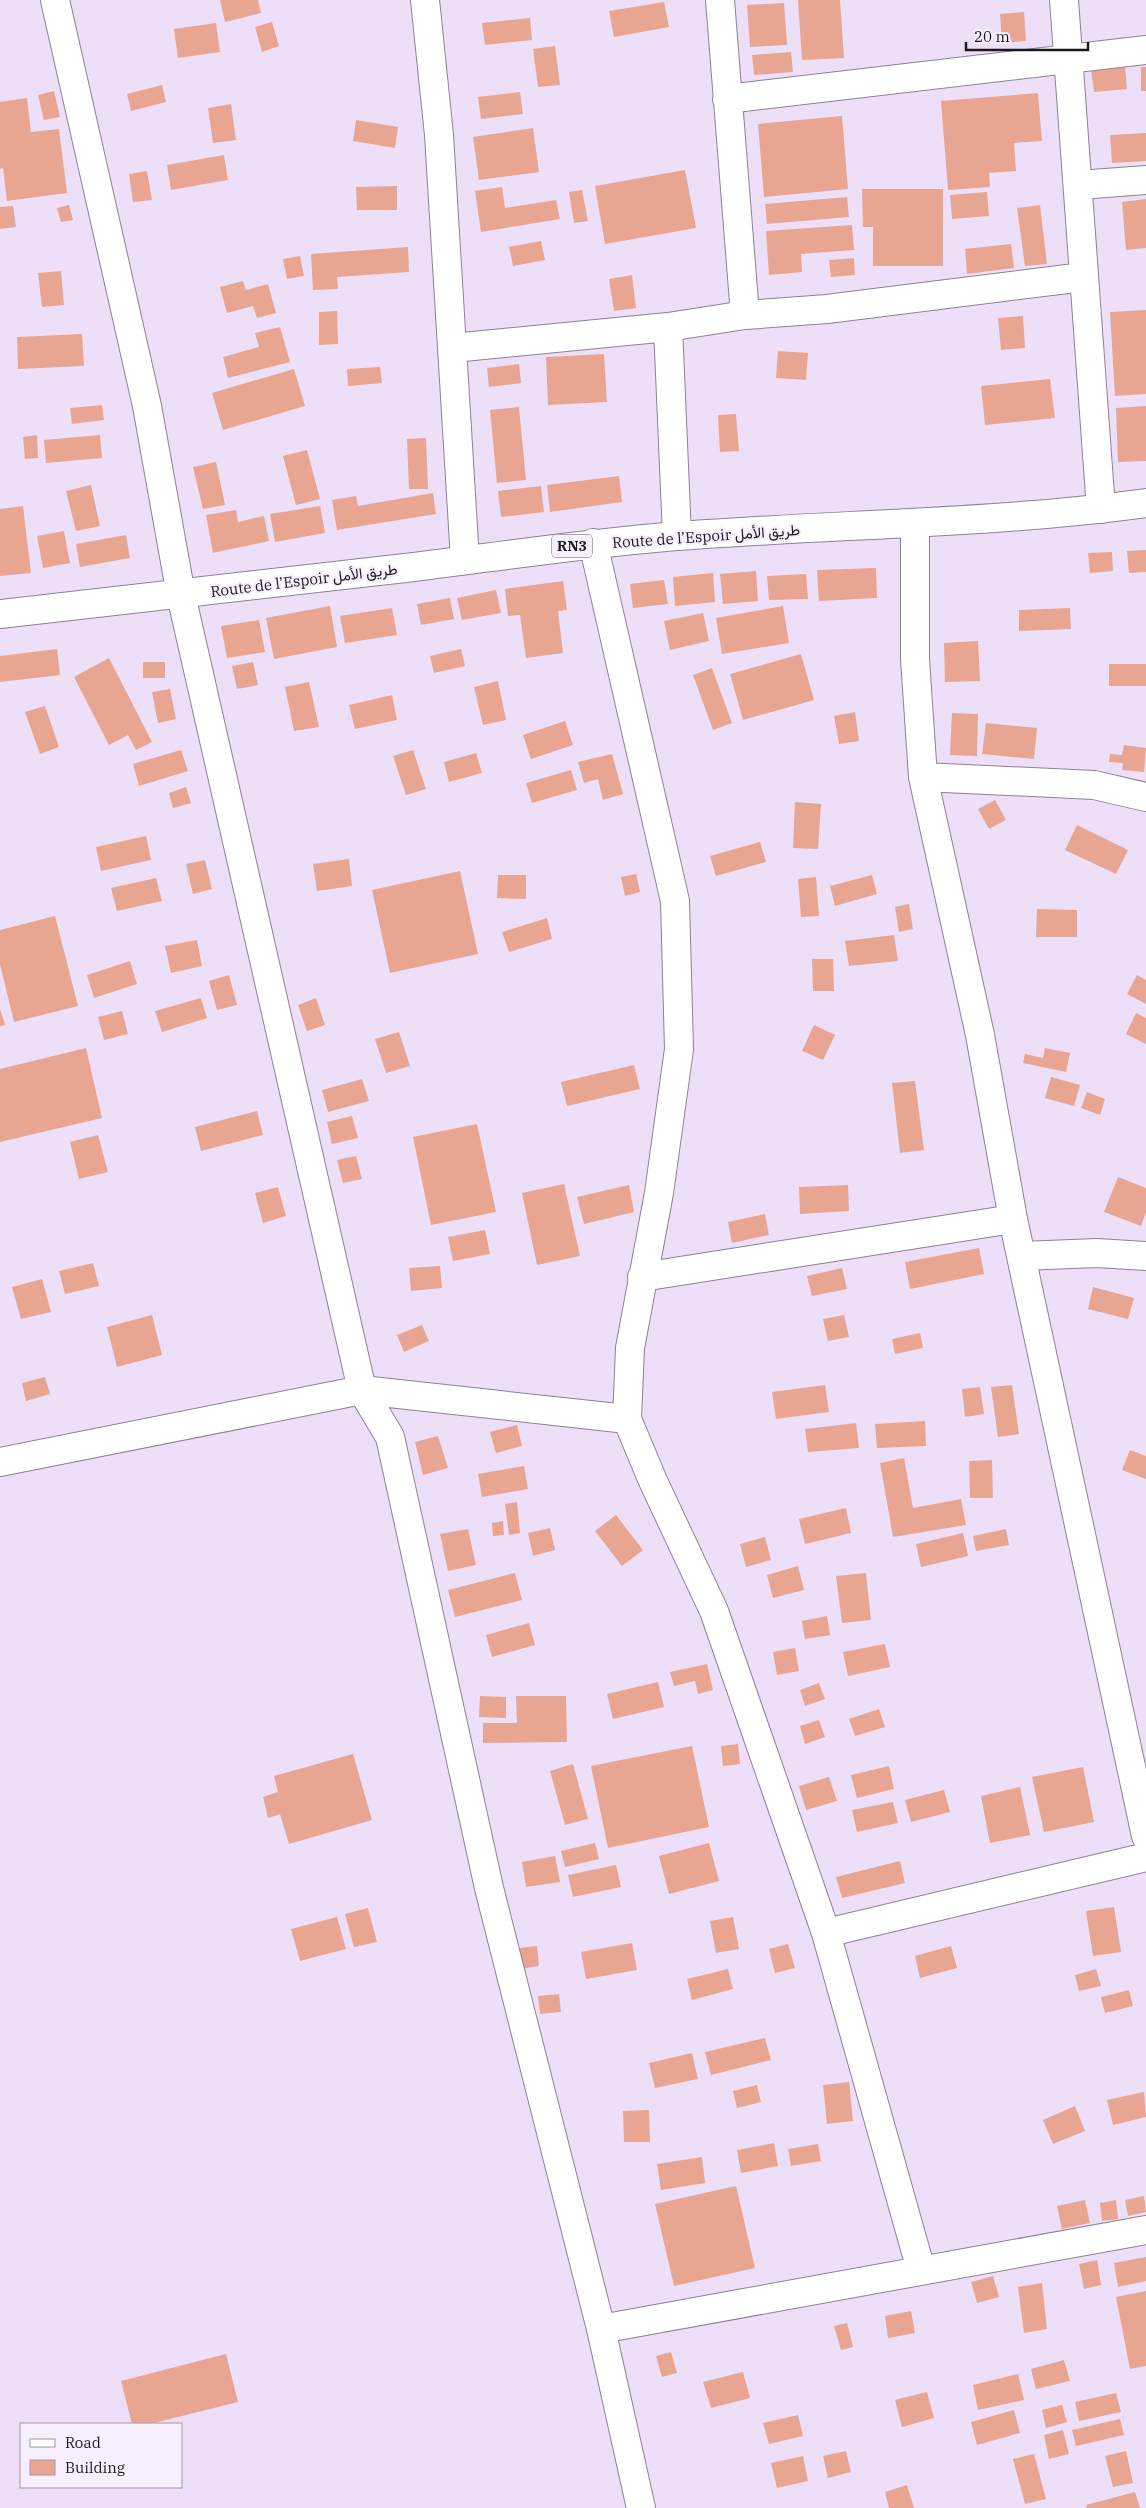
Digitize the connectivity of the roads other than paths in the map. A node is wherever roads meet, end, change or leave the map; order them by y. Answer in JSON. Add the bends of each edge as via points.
{"nodes":[{"id":1,"x":55,"y":0,"type":"edge"},
{"id":2,"x":426,"y":0,"type":"edge"},
{"id":3,"x":720,"y":0,"type":"edge"},
{"id":4,"x":1064,"y":0,"type":"edge"},
{"id":5,"x":1146,"y":50,"type":"edge"},
{"id":6,"x":1070,"y":59,"type":"junction"},
{"id":7,"x":727,"y":99,"type":"junction"},
{"id":8,"x":1146,"y":180,"type":"edge"},
{"id":9,"x":1079,"y":185,"type":"junction"},
{"id":10,"x":1083,"y":277,"type":"junction"},
{"id":11,"x":745,"y":315,"type":"junction"},
{"id":12,"x":668,"y":327,"type":"junction"},
{"id":13,"x":453,"y":348,"type":"junction"},
{"id":14,"x":1146,"y":503,"type":"edge"},
{"id":15,"x":1101,"y":509,"type":"junction"},
{"id":16,"x":915,"y":524,"type":"junction"},
{"id":17,"x":678,"y":536,"type":"junction"},
{"id":18,"x":593,"y":544,"type":"junction"},
{"id":19,"x":465,"y":560,"type":"junction"},
{"id":20,"x":181,"y":595,"type":"junction"},
{"id":21,"x":0,"y":614,"type":"edge"},
{"id":22,"x":923,"y":777,"type":"junction"},
{"id":23,"x":1146,"y":798,"type":"edge"},
{"id":24,"x":1013,"y":1219,"type":"junction"},
{"id":25,"x":1022,"y":1256,"type":"junction"},
{"id":26,"x":1146,"y":1256,"type":"edge"},
{"id":27,"x":642,"y":1277,"type":"junction"},
{"id":28,"x":362,"y":1390,"type":"junction"},
{"id":29,"x":627,"y":1418,"type":"junction"},
{"id":30,"x":0,"y":1462,"type":"edge"},
{"id":31,"x":1136,"y":1742,"type":"edge"},
{"id":32,"x":1146,"y":1836,"type":"edge"},
{"id":33,"x":1146,"y":1857,"type":"edge"},
{"id":34,"x":826,"y":1933,"type":"junction"},
{"id":35,"x":1146,"y":2230,"type":"edge"},
{"id":36,"x":921,"y":2270,"type":"junction"},
{"id":37,"x":601,"y":2329,"type":"junction"},
{"id":38,"x":641,"y":2508,"type":"edge"}],
"edges":[{"from":1,"to":20,"type":"main road","via":[[147,406]]},
{"from":2,"to":13,"type":"main road","via":[[439,135]]},
{"from":3,"to":7,"type":"main road"},
{"from":4,"to":6,"type":"main road"},
{"from":5,"to":6,"type":"main road"},
{"from":6,"to":7,"type":"main road"},
{"from":6,"to":9,"type":"main road"},
{"from":7,"to":11,"type":"main road"},
{"from":8,"to":9,"type":"main road"},
{"from":9,"to":10,"type":"main road"},
{"from":10,"to":11,"type":"main road","via":[[827,309]]},
{"from":10,"to":15,"type":"main road"},
{"from":11,"to":12,"type":"main road"},
{"from":12,"to":13,"type":"main road"},
{"from":12,"to":17,"type":"main road"},
{"from":13,"to":19,"type":"main road"},
{"from":14,"to":15,"type":"main road","name":"Route de l’Espoir طريق الأمل","number":"RN3"},
{"from":15,"to":16,"type":"main road","name":"Route de l’Espoir طريق الأمل","number":"RN3"},
{"from":16,"to":17,"type":"main road","name":"Route de l’Espoir طريق الأمل","number":"RN3"},
{"from":16,"to":22,"type":"main road","via":[[915,659]]},
{"from":17,"to":18,"type":"main road","name":"Route de l’Espoir طريق الأمل","number":"RN3"},
{"from":18,"to":19,"type":"main road","name":"Route de l’Espoir طريق الأمل","number":"RN3"},
{"from":18,"to":27,"type":"main road","via":[[676,901],[679,1049],[659,1193]]},
{"from":19,"to":20,"type":"main road","name":"Route de l’Espoir طريق الأمل","number":"RN3"},
{"from":20,"to":21,"type":"main road","name":"Route de l’Espoir طريق الأمل","number":"RN3"},
{"from":20,"to":28,"type":"main road"},
{"from":22,"to":23,"type":"main road","via":[[1094,785]]},
{"from":22,"to":24,"type":"main road","via":[[980,1035]]},
{"from":24,"to":25,"type":"main road"},
{"from":24,"to":27,"type":"main road"},
{"from":25,"to":26,"type":"main road","via":[[1097,1253]]},
{"from":25,"to":31,"type":"main road"},
{"from":27,"to":29,"type":"main road","via":[[630,1348]]},
{"from":28,"to":29,"type":"main road"},
{"from":28,"to":30,"type":"main road"},
{"from":28,"to":37,"type":"main road","via":[[390,1437],[489,1888]]},
{"from":29,"to":34,"type":"main road","via":[[714,1611]]},
{"from":31,"to":32,"type":"main road"},
{"from":33,"to":34,"type":"main road"},
{"from":34,"to":36,"type":"main road"},
{"from":35,"to":36,"type":"main road"},
{"from":36,"to":37,"type":"main road"},
{"from":37,"to":38,"type":"main road"}]}
